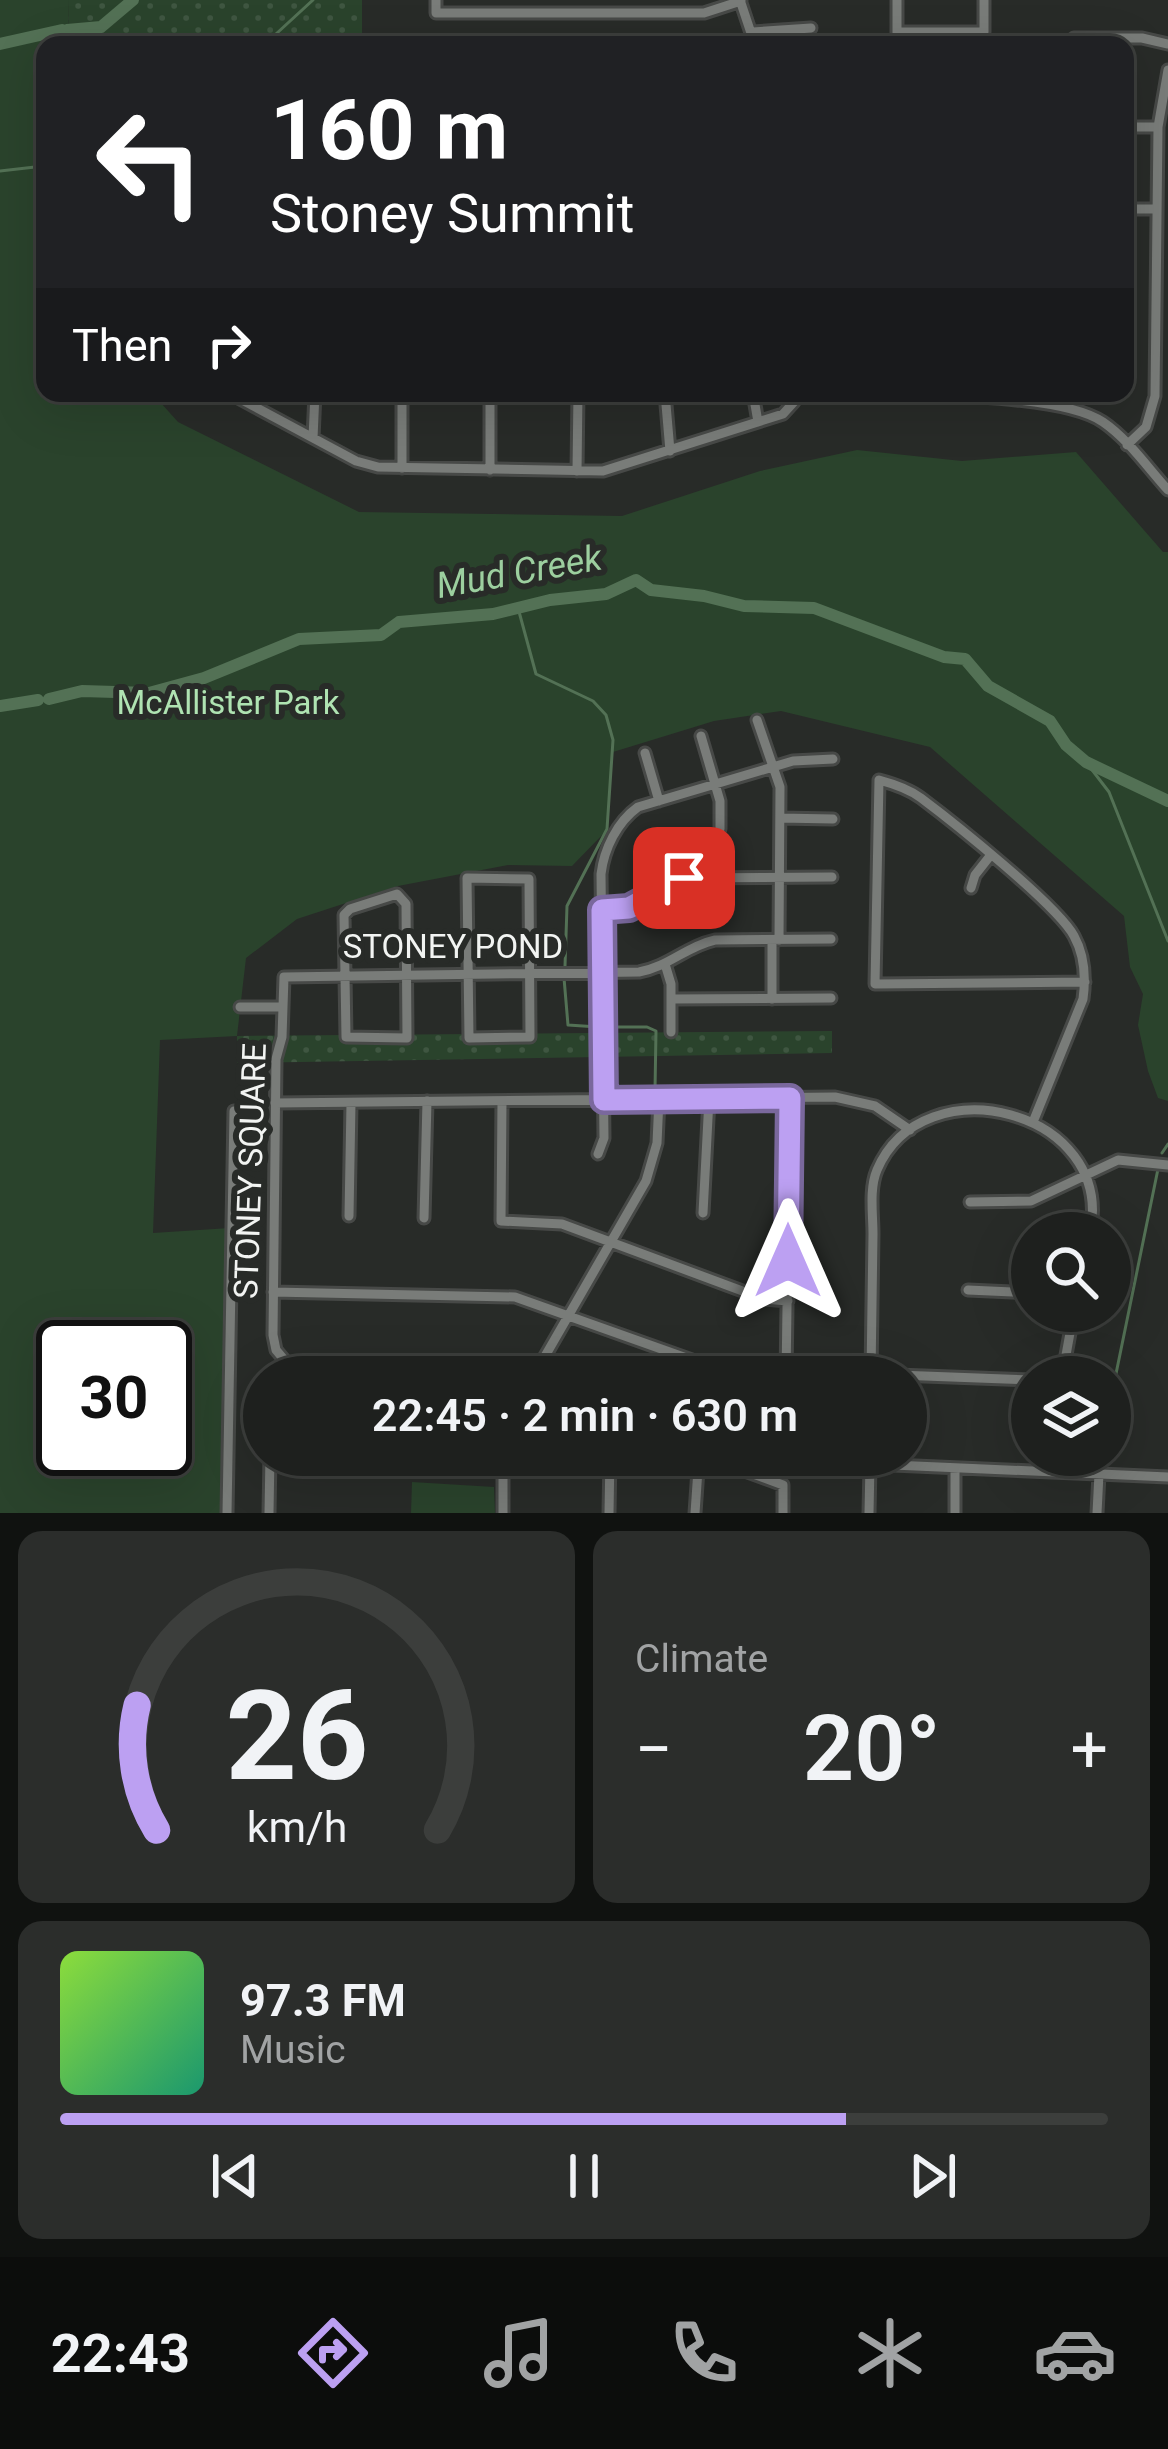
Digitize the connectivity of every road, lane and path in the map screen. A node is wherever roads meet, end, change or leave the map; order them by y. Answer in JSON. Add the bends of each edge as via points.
{"nodes":[{"id":1,"x":436,"y":0,"type":"edge"},
{"id":2,"x":529,"y":0,"type":"edge"},
{"id":3,"x":620,"y":0,"type":"edge"},
{"id":4,"x":897,"y":0,"type":"edge"},
{"id":5,"x":984,"y":0,"type":"edge"},
{"id":6,"x":740,"y":1,"type":"edge"},
{"id":7,"x":529,"y":13,"type":"junction"},
{"id":8,"x":620,"y":13,"type":"junction"},
{"id":9,"x":811,"y":28,"type":"dead end"},
{"id":10,"x":753,"y":32,"type":"junction"},
{"id":11,"x":897,"y":32,"type":"junction"},
{"id":12,"x":754,"y":36,"type":"edge"},
{"id":13,"x":897,"y":36,"type":"edge"},
{"id":14,"x":1134,"y":38,"type":"edge"},
{"id":15,"x":1168,"y":44,"type":"edge"},
{"id":16,"x":1168,"y":70,"type":"edge"},
{"id":17,"x":1134,"y":127,"type":"edge"},
{"id":18,"x":1158,"y":128,"type":"junction"},
{"id":19,"x":1163,"y":164,"type":"edge"},
{"id":20,"x":1134,"y":209,"type":"edge"},
{"id":21,"x":1157,"y":209,"type":"junction"},
{"id":22,"x":1162,"y":250,"type":"edge"},
{"id":23,"x":246,"y":402,"type":"edge"},
{"id":24,"x":315,"y":402,"type":"edge"},
{"id":25,"x":403,"y":402,"type":"edge"},
{"id":26,"x":490,"y":402,"type":"edge"},
{"id":27,"x":578,"y":402,"type":"edge"},
{"id":28,"x":665,"y":402,"type":"edge"},
{"id":29,"x":755,"y":402,"type":"edge"},
{"id":30,"x":794,"y":402,"type":"dead end"},
{"id":31,"x":1021,"y":402,"type":"edge"},
{"id":32,"x":1063,"y":402,"type":"edge"},
{"id":33,"x":1063,"y":409,"type":"junction"},
{"id":34,"x":758,"y":422,"type":"junction"},
{"id":35,"x":313,"y":438,"type":"junction"},
{"id":36,"x":1127,"y":445,"type":"junction"},
{"id":37,"x":670,"y":451,"type":"junction"},
{"id":38,"x":402,"y":468,"type":"junction"},
{"id":39,"x":490,"y":470,"type":"junction"},
{"id":40,"x":577,"y":471,"type":"junction"},
{"id":41,"x":1168,"y":490,"type":"edge"},
{"id":42,"x":757,"y":720,"type":"dead end"},
{"id":43,"x":701,"y":736,"type":"dead end"},
{"id":44,"x":645,"y":753,"type":"dead end"},
{"id":45,"x":833,"y":759,"type":"dead end"},
{"id":46,"x":772,"y":767,"type":"junction"},
{"id":47,"x":715,"y":783,"type":"junction"},
{"id":48,"x":659,"y":801,"type":"junction"},
{"id":49,"x":780,"y":818,"type":"junction"},
{"id":50,"x":833,"y":818,"type":"dead end"},
{"id":51,"x":720,"y":829,"type":"dead end"},
{"id":52,"x":990,"y":856,"type":"junction"},
{"id":53,"x":779,"y":877,"type":"junction"},
{"id":54,"x":832,"y":877,"type":"dead end"},
{"id":55,"x":971,"y":889,"type":"dead end"},
{"id":56,"x":602,"y":910,"type":"junction"},
{"id":57,"x":831,"y":939,"type":"dead end"},
{"id":58,"x":775,"y":940,"type":"junction"},
{"id":59,"x":665,"y":964,"type":"junction"},
{"id":60,"x":602,"y":971,"type":"junction"},
{"id":61,"x":530,"y":972,"type":"junction"},
{"id":62,"x":406,"y":973,"type":"junction"},
{"id":63,"x":467,"y":973,"type":"junction"},
{"id":64,"x":344,"y":974,"type":"junction"},
{"id":65,"x":284,"y":976,"type":"joint"},
{"id":66,"x":1085,"y":982,"type":"junction"},
{"id":67,"x":831,"y":998,"type":"dead end"},
{"id":68,"x":672,"y":999,"type":"junction"},
{"id":69,"x":772,"y":999,"type":"junction"},
{"id":70,"x":282,"y":1006,"type":"junction"},
{"id":71,"x":240,"y":1007,"type":"dead end"},
{"id":72,"x":671,"y":1032,"type":"dead end"},
{"id":73,"x":790,"y":1098,"type":"junction"},
{"id":74,"x":659,"y":1099,"type":"junction"},
{"id":75,"x":709,"y":1099,"type":"junction"},
{"id":76,"x":604,"y":1100,"type":"junction"},
{"id":77,"x":427,"y":1101,"type":"junction"},
{"id":78,"x":502,"y":1101,"type":"junction"},
{"id":79,"x":351,"y":1102,"type":"junction"},
{"id":80,"x":275,"y":1103,"type":"junction"},
{"id":81,"x":234,"y":1111,"type":"dead end"},
{"id":82,"x":1033,"y":1122,"type":"junction"},
{"id":83,"x":910,"y":1130,"type":"junction"},
{"id":84,"x":598,"y":1154,"type":"dead end"},
{"id":85,"x":1168,"y":1165,"type":"edge"},
{"id":86,"x":1084,"y":1173,"type":"junction"},
{"id":87,"x":970,"y":1202,"type":"dead end"},
{"id":88,"x":1093,"y":1212,"type":"edge"},
{"id":89,"x":704,"y":1213,"type":"dead end"},
{"id":90,"x":349,"y":1216,"type":"dead end"},
{"id":91,"x":424,"y":1218,"type":"dead end"},
{"id":92,"x":611,"y":1243,"type":"junction"},
{"id":93,"x":968,"y":1290,"type":"dead end"},
{"id":94,"x":273,"y":1292,"type":"junction"},
{"id":95,"x":1011,"y":1292,"type":"edge"},
{"id":96,"x":788,"y":1301,"type":"junction"},
{"id":97,"x":569,"y":1314,"type":"junction"},
{"id":98,"x":282,"y":1356,"type":"edge"},
{"id":99,"x":545,"y":1356,"type":"edge"},
{"id":100,"x":683,"y":1356,"type":"edge"},
{"id":101,"x":787,"y":1356,"type":"edge"},
{"id":102,"x":1011,"y":1379,"type":"edge"},
{"id":103,"x":955,"y":1468,"type":"junction"},
{"id":104,"x":1011,"y":1470,"type":"edge"},
{"id":105,"x":270,"y":1476,"type":"edge"},
{"id":106,"x":503,"y":1476,"type":"edge"},
{"id":107,"x":610,"y":1476,"type":"edge"},
{"id":108,"x":698,"y":1476,"type":"edge"},
{"id":109,"x":758,"y":1476,"type":"edge"},
{"id":110,"x":1099,"y":1476,"type":"edge"},
{"id":111,"x":1131,"y":1476,"type":"edge"},
{"id":112,"x":1168,"y":1478,"type":"edge"},
{"id":113,"x":227,"y":1513,"type":"edge"},
{"id":114,"x":269,"y":1513,"type":"edge"},
{"id":115,"x":502,"y":1513,"type":"edge"},
{"id":116,"x":609,"y":1513,"type":"edge"},
{"id":117,"x":695,"y":1513,"type":"edge"},
{"id":118,"x":783,"y":1513,"type":"edge"},
{"id":119,"x":869,"y":1513,"type":"edge"},
{"id":120,"x":955,"y":1513,"type":"edge"},
{"id":121,"x":1097,"y":1513,"type":"edge"}],
"edges":[{"from":1,"to":7,"type":"street","via":[[436,14]]},
{"from":2,"to":7,"type":"street"},
{"from":3,"to":8,"type":"street"},
{"from":4,"to":11,"type":"street"},
{"from":5,"to":11,"type":"street","via":[[984,32]]},
{"from":6,"to":8,"type":"street","via":[[704,13]]},
{"from":6,"to":10,"type":"street"},
{"from":7,"to":8,"type":"street"},
{"from":9,"to":10,"type":"street"},
{"from":10,"to":12,"type":"street"},
{"from":11,"to":13,"type":"street"},
{"from":14,"to":15,"type":"street"},
{"from":16,"to":18,"type":"street"},
{"from":17,"to":18,"type":"street"},
{"from":18,"to":19,"type":"street"},
{"from":19,"to":21,"type":"street"},
{"from":20,"to":21,"type":"street"},
{"from":21,"to":22,"type":"street"},
{"from":22,"to":36,"type":"street","via":[[1155,403],[1146,428]]},
{"from":23,"to":35,"type":"street"},
{"from":24,"to":35,"type":"street"},
{"from":25,"to":38,"type":"street"},
{"from":26,"to":39,"type":"street"},
{"from":27,"to":40,"type":"street"},
{"from":28,"to":37,"type":"street"},
{"from":29,"to":34,"type":"street"},
{"from":30,"to":34,"type":"street"},
{"from":31,"to":33,"type":"street"},
{"from":32,"to":33,"type":"street"},
{"from":33,"to":36,"type":"street","via":[[1101,420]]},
{"from":34,"to":37,"type":"street"},
{"from":35,"to":38,"type":"street","via":[[367,465]]},
{"from":36,"to":41,"type":"street"},
{"from":37,"to":40,"type":"street"},
{"from":38,"to":39,"type":"street"},
{"from":39,"to":40,"type":"street"},
{"from":42,"to":46,"type":"street"},
{"from":43,"to":47,"type":"street"},
{"from":44,"to":48,"type":"street"},
{"from":45,"to":46,"type":"street"},
{"from":46,"to":47,"type":"street"},
{"from":46,"to":49,"type":"street"},
{"from":47,"to":48,"type":"street"},
{"from":47,"to":51,"type":"street"},
{"from":48,"to":56,"type":"street","via":[[633,810],[609,845]]},
{"from":49,"to":50,"type":"street"},
{"from":49,"to":53,"type":"street"},
{"from":52,"to":55,"type":"street"},
{"from":52,"to":66,"type":"street","via":[[1067,926]]},
{"from":52,"to":66,"type":"street","via":[[920,798],[879,779],[875,984]]},
{"from":53,"to":54,"type":"street"},
{"from":53,"to":56,"type":"street","via":[[676,880],[629,908]]},
{"from":53,"to":58,"type":"street"},
{"from":56,"to":60,"type":"street"},
{"from":57,"to":58,"type":"street","name":"STONEY POND"},
{"from":58,"to":59,"type":"street","name":"STONEY POND","via":[[703,943]]},
{"from":58,"to":69,"type":"street"},
{"from":59,"to":60,"type":"street","name":"STONEY POND"},
{"from":59,"to":68,"type":"street"},
{"from":60,"to":61,"type":"street","name":"STONEY POND"},
{"from":60,"to":76,"type":"street"},
{"from":61,"to":63,"type":"street","name":"STONEY POND"},
{"from":61,"to":63,"type":"street","via":[[530,1037],[469,1038]]},
{"from":61,"to":63,"type":"street","via":[[529,879],[467,878]]},
{"from":62,"to":63,"type":"street","name":"STONEY POND"},
{"from":62,"to":64,"type":"street","name":"STONEY POND"},
{"from":62,"to":64,"type":"street","via":[[407,1038],[346,1037]]},
{"from":62,"to":64,"type":"street","via":[[400,896],[345,912]]},
{"from":64,"to":65,"type":"street","name":"STONEY POND"},
{"from":65,"to":70,"type":"street","name":"STONEY SQUARE"},
{"from":66,"to":82,"type":"street"},
{"from":67,"to":69,"type":"street"},
{"from":68,"to":69,"type":"street"},
{"from":68,"to":72,"type":"street"},
{"from":70,"to":71,"type":"street"},
{"from":70,"to":80,"type":"street","name":"STONEY SQUARE"},
{"from":73,"to":75,"type":"street"},
{"from":73,"to":83,"type":"street","via":[[853,1099]]},
{"from":73,"to":96,"type":"street"},
{"from":74,"to":75,"type":"street"},
{"from":74,"to":76,"type":"street"},
{"from":74,"to":92,"type":"street","via":[[652,1168]]},
{"from":75,"to":89,"type":"street"},
{"from":76,"to":78,"type":"street"},
{"from":76,"to":84,"type":"street"},
{"from":77,"to":78,"type":"street"},
{"from":77,"to":79,"type":"street"},
{"from":77,"to":91,"type":"street"},
{"from":78,"to":92,"type":"street","via":[[501,1221],[562,1224]]},
{"from":79,"to":80,"type":"street"},
{"from":79,"to":90,"type":"street"},
{"from":80,"to":94,"type":"street","name":"STONEY SQUARE"},
{"from":81,"to":113,"type":"street"},
{"from":82,"to":83,"type":"street","via":[[969,1110]]},
{"from":82,"to":86,"type":"street"},
{"from":83,"to":102,"type":"street","via":[[875,1178],[871,1374]]},
{"from":85,"to":86,"type":"street","via":[[1118,1160]]},
{"from":86,"to":87,"type":"street","via":[[1031,1201]]},
{"from":86,"to":88,"type":"street"},
{"from":92,"to":96,"type":"street"},
{"from":92,"to":97,"type":"street"},
{"from":93,"to":95,"type":"street"},
{"from":94,"to":97,"type":"street","via":[[515,1297]]},
{"from":94,"to":98,"type":"street","name":"STONEY SQUARE","via":[[274,1343]]},
{"from":96,"to":101,"type":"street"},
{"from":97,"to":99,"type":"street"},
{"from":97,"to":100,"type":"street"},
{"from":103,"to":104,"type":"street"},
{"from":103,"to":119,"type":"street","via":[[870,1464]]},
{"from":103,"to":120,"type":"street"},
{"from":105,"to":114,"type":"street"},
{"from":106,"to":115,"type":"street"},
{"from":107,"to":116,"type":"street"},
{"from":108,"to":117,"type":"street"},
{"from":109,"to":118,"type":"street","via":[[783,1485]]},
{"from":110,"to":121,"type":"street"},
{"from":111,"to":112,"type":"street"}]}
